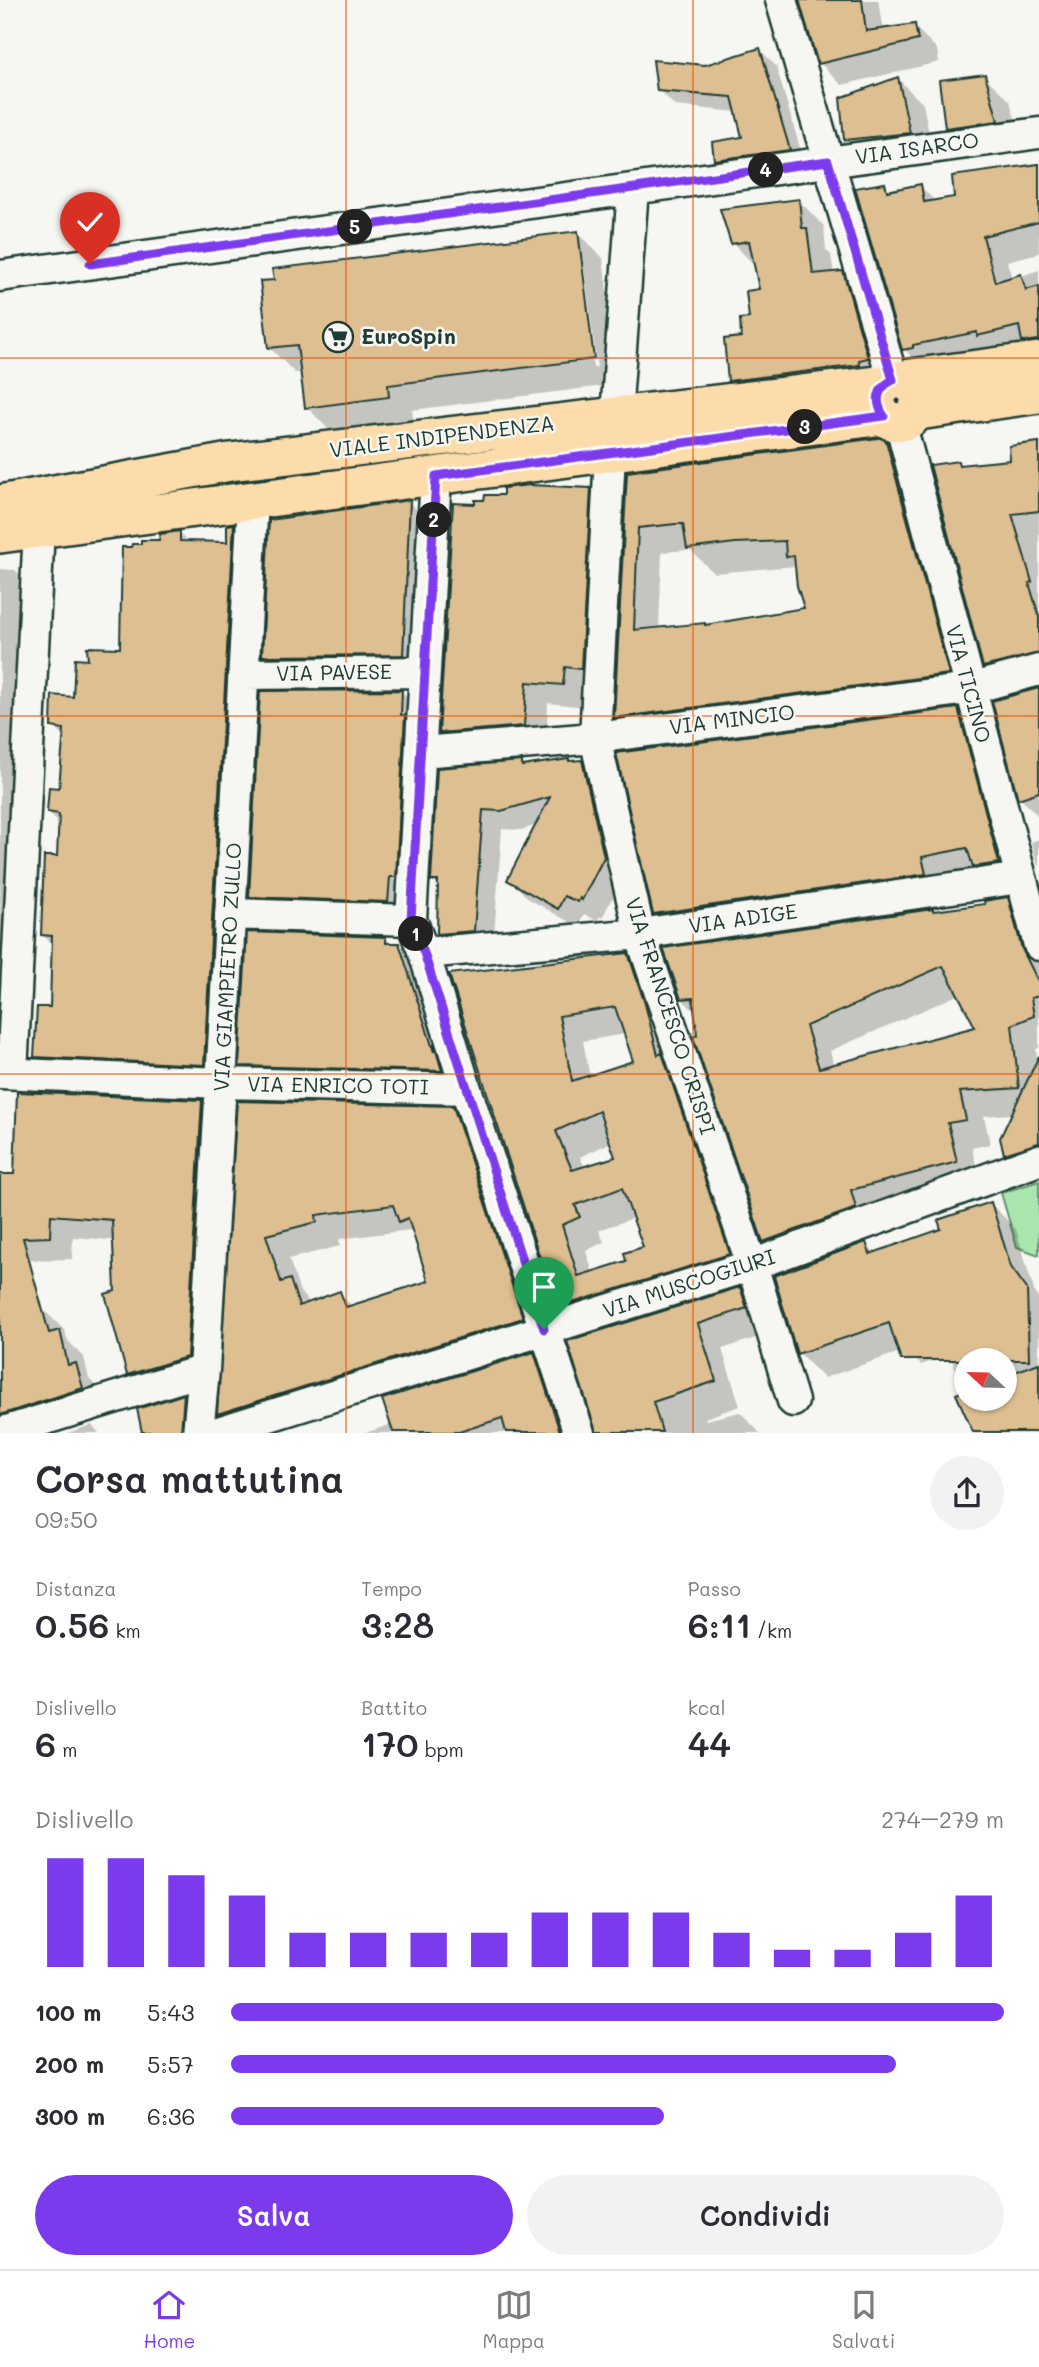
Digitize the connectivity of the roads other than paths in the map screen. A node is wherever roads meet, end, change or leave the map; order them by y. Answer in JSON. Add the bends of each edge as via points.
{"nodes":[{"id":1,"x":781,"y":0,"type":"edge"},
{"id":2,"x":1039,"y":133,"type":"edge"},
{"id":3,"x":828,"y":161,"type":"junction"},
{"id":4,"x":634,"y":189,"type":"junction"},
{"id":5,"x":0,"y":276,"type":"edge"},
{"id":6,"x":1039,"y":360,"type":"edge"},
{"id":7,"x":1039,"y":394,"type":"edge"},
{"id":8,"x":897,"y":399,"type":"junction"},
{"id":9,"x":615,"y":415,"type":"junction"},
{"id":10,"x":610,"y":454,"type":"junction"},
{"id":11,"x":436,"y":476,"type":"junction"},
{"id":12,"x":253,"y":500,"type":"junction"},
{"id":13,"x":0,"y":504,"type":"edge"},
{"id":14,"x":39,"y":528,"type":"junction"},
{"id":15,"x":0,"y":534,"type":"edge"},
{"id":16,"x":1039,"y":670,"type":"edge"},
{"id":17,"x":424,"y":672,"type":"junction"},
{"id":18,"x":245,"y":674,"type":"junction"},
{"id":19,"x":970,"y":689,"type":"junction"},
{"id":20,"x":595,"y":738,"type":"junction"},
{"id":21,"x":421,"y":752,"type":"junction"},
{"id":22,"x":1020,"y":878,"type":"junction"},
{"id":23,"x":1034,"y":908,"type":"edge"},
{"id":24,"x":230,"y":914,"type":"junction"},
{"id":25,"x":411,"y":920,"type":"junction"},
{"id":26,"x":640,"y":934,"type":"junction"},
{"id":27,"x":1039,"y":945,"type":"edge"},
{"id":28,"x":424,"y":953,"type":"junction"},
{"id":29,"x":6,"y":1073,"type":"edge"},
{"id":30,"x":221,"y":1083,"type":"junction"},
{"id":31,"x":466,"y":1089,"type":"junction"},
{"id":32,"x":1039,"y":1160,"type":"edge"},
{"id":33,"x":751,"y":1265,"type":"junction"},
{"id":34,"x":544,"y":1329,"type":"junction"},
{"id":35,"x":204,"y":1370,"type":"junction"},
{"id":36,"x":793,"y":1401,"type":"dead end"},
{"id":37,"x":0,"y":1433,"type":"edge"},
{"id":38,"x":198,"y":1433,"type":"edge"},
{"id":39,"x":215,"y":1433,"type":"edge"},
{"id":40,"x":579,"y":1433,"type":"edge"}],
"edges":[{"from":1,"to":3,"type":"street","name":"VIA TICINO"},
{"from":2,"to":3,"type":"street","name":"VIA ISARCO"},
{"from":3,"to":4,"type":"street","name":"VIA ISARCO"},
{"from":3,"to":8,"type":"street","name":"VIA TICINO"},
{"from":4,"to":5,"type":"street","name":"VIA ISARCO"},
{"from":4,"to":9,"type":"street"},
{"from":6,"to":8,"type":"main road","name":"VIALE INDIPENDENZA"},
{"from":7,"to":8,"type":"main road","name":"VIALE INDIPENDENZA"},
{"from":8,"to":9,"type":"main road","name":"VIALE INDIPENDENZA"},
{"from":8,"to":10,"type":"main road","name":"VIALE INDIPENDENZA"},
{"from":8,"to":19,"type":"street","name":"VIA TICINO"},
{"from":9,"to":13,"type":"main road","name":"VIALE INDIPENDENZA","via":[[230,462]]},
{"from":10,"to":11,"type":"main road","name":"VIALE INDIPENDENZA"},
{"from":10,"to":20,"type":"street","name":"VIA FRANCESCO CRISPI"},
{"from":11,"to":12,"type":"main road","name":"VIALE INDIPENDENZA"},
{"from":11,"to":17,"type":"street"},
{"from":12,"to":14,"type":"main road","name":"VIALE INDIPENDENZA"},
{"from":12,"to":18,"type":"street","name":"VIA GIAMPIETRO ZULLO"},
{"from":14,"to":15,"type":"main road","name":"VIALE INDIPENDENZA"},
{"from":14,"to":29,"type":"street"},
{"from":16,"to":19,"type":"street","name":"VIA MINCIO"},
{"from":17,"to":18,"type":"street","name":"VIA PAVESE"},
{"from":17,"to":21,"type":"street"},
{"from":18,"to":24,"type":"street","name":"VIA GIAMPIETRO ZULLO"},
{"from":19,"to":20,"type":"street","name":"VIA MINCIO"},
{"from":19,"to":22,"type":"street","name":"VIA TICINO"},
{"from":20,"to":21,"type":"street","name":"VIA MINCIO"},
{"from":20,"to":26,"type":"street","name":"VIA FRANCESCO CRISPI"},
{"from":21,"to":25,"type":"street"},
{"from":22,"to":23,"type":"street","name":"VIA TICINO"},
{"from":22,"to":26,"type":"street","name":"VIA ADIGE"},
{"from":23,"to":27,"type":"street","name":"VIA TICINO"},
{"from":24,"to":25,"type":"street"},
{"from":24,"to":30,"type":"street","name":"VIA GIAMPIETRO ZULLO"},
{"from":25,"to":28,"type":"street"},
{"from":26,"to":28,"type":"street","name":"VIA ADIGE"},
{"from":26,"to":33,"type":"street","name":"VIA FRANCESCO CRISPI"},
{"from":28,"to":31,"type":"street"},
{"from":29,"to":30,"type":"street","name":"VIA ENRICO TOTI"},
{"from":30,"to":31,"type":"street","name":"VIA ENRICO TOTI"},
{"from":30,"to":35,"type":"street","name":"VIA GIAMPIETRO ZULLO"},
{"from":31,"to":34,"type":"street"},
{"from":32,"to":33,"type":"street","name":"VIA MUSCOGIURI"},
{"from":33,"to":34,"type":"street","name":"VIA MUSCOGIURI"},
{"from":33,"to":36,"type":"street","name":"VIA FRANCESCO CRISPI"},
{"from":34,"to":39,"type":"street","name":"VIA MUSCOGIURI"},
{"from":34,"to":40,"type":"street"},
{"from":35,"to":37,"type":"street"},
{"from":35,"to":38,"type":"street","name":"VIA GIAMPIETRO ZULLO"}]}
